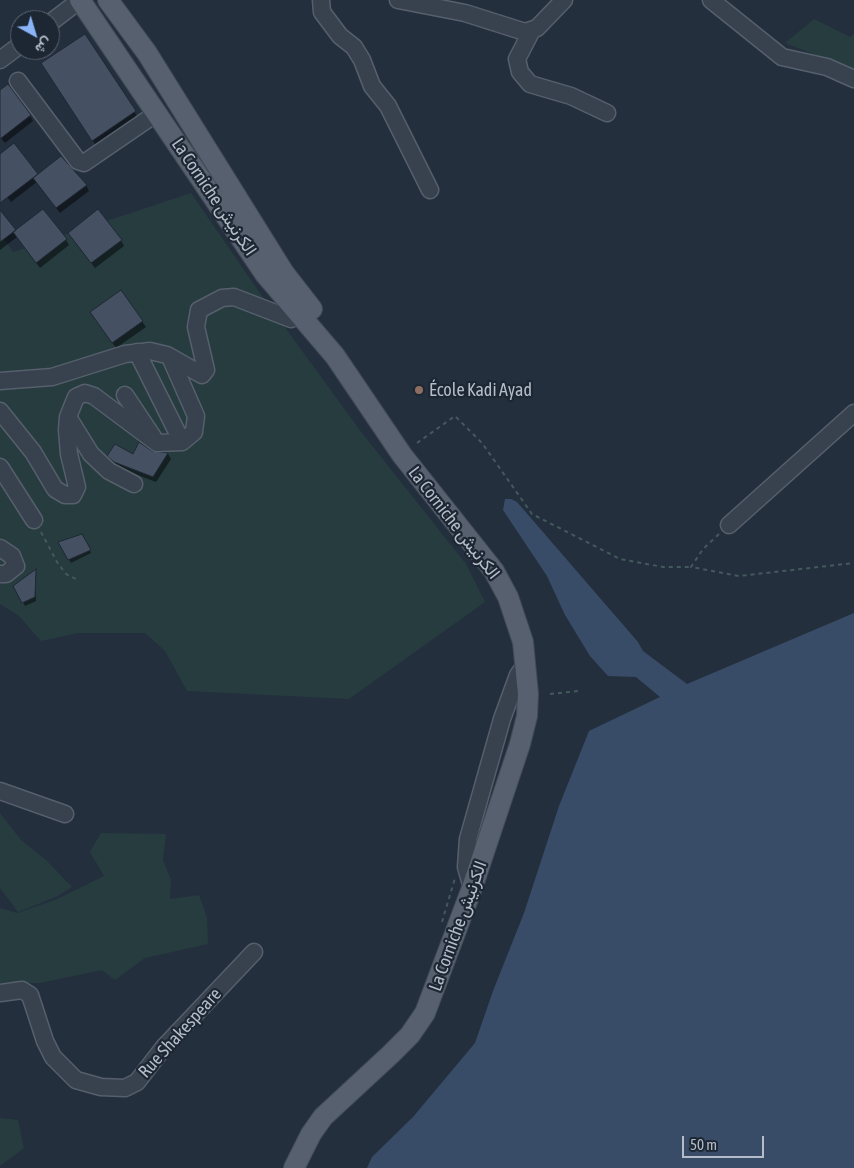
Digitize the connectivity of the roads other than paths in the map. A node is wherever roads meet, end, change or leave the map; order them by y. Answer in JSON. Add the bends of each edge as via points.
{"nodes":[{"id":1,"x":80,"y":0,"type":"edge"},
{"id":2,"x":108,"y":0,"type":"edge"},
{"id":3,"x":321,"y":0,"type":"edge"},
{"id":4,"x":398,"y":0,"type":"edge"},
{"id":5,"x":564,"y":0,"type":"edge"},
{"id":6,"x":711,"y":0,"type":"edge"},
{"id":7,"x":60,"y":15,"type":"edge"},
{"id":8,"x":531,"y":32,"type":"junction"},
{"id":9,"x":854,"y":80,"type":"edge"},
{"id":10,"x":18,"y":81,"type":"dead end"},
{"id":11,"x":606,"y":112,"type":"dead end"},
{"id":12,"x":157,"y":113,"type":"junction"},
{"id":13,"x":430,"y":190,"type":"dead end"},
{"id":14,"x":306,"y":312,"type":"junction"},
{"id":15,"x":137,"y":352,"type":"junction"},
{"id":16,"x":170,"y":357,"type":"junction"},
{"id":17,"x":0,"y":382,"type":"edge"},
{"id":18,"x":125,"y":395,"type":"dead end"},
{"id":19,"x":0,"y":411,"type":"edge"},
{"id":20,"x":854,"y":414,"type":"edge"},
{"id":21,"x":68,"y":417,"type":"junction"},
{"id":22,"x":182,"y":442,"type":"junction"},
{"id":23,"x":156,"y":443,"type":"junction"},
{"id":24,"x":0,"y":467,"type":"edge"},
{"id":25,"x":134,"y":484,"type":"dead end"},
{"id":26,"x":34,"y":520,"type":"road end"},
{"id":27,"x":729,"y":525,"type":"road end"},
{"id":28,"x":0,"y":548,"type":"edge"},
{"id":29,"x":0,"y":574,"type":"edge"},
{"id":30,"x":0,"y":791,"type":"edge"},
{"id":31,"x":65,"y":814,"type":"dead end"},
{"id":32,"x":254,"y":952,"type":"dead end"},
{"id":33,"x":0,"y":993,"type":"edge"},
{"id":34,"x":294,"y":1168,"type":"edge"},
{"id":35,"x":307,"y":1168,"type":"edge"}],
"edges":[{"from":1,"to":7,"type":"street"},
{"from":1,"to":12,"type":"main road","name":"La Corniche الكرنيش"},
{"from":2,"to":14,"type":"main road","name":"La Corniche الكرنيش","via":[[147,53]]},
{"from":3,"to":13,"type":"street","via":[[322,12],[362,60],[372,86],[388,106]]},
{"from":4,"to":8,"type":"street","via":[[465,12]]},
{"from":5,"to":8,"type":"street"},
{"from":6,"to":9,"type":"street","via":[[782,57],[827,67]]},
{"from":8,"to":11,"type":"street","via":[[517,59],[520,72],[530,84],[571,96]]},
{"from":10,"to":12,"type":"street","via":[[78,161],[84,163]]},
{"from":12,"to":14,"type":"main road","name":"La Corniche الكرنيش","via":[[265,274]]},
{"from":14,"to":16,"type":"street","via":[[291,319],[252,302],[234,297],[222,298],[199,310],[196,327],[206,370],[204,374]]},
{"from":14,"to":34,"type":"main road","name":"La Corniche الكرنيش","via":[[402,456],[494,570],[520,628],[526,664],[527,716],[472,888],[425,1013],[410,1035],[323,1117]]},
{"from":14,"to":35,"type":"main road","name":"La Corniche الكرنيش","via":[[350,357],[410,449],[509,572],[533,635],[540,691],[539,713],[519,785],[436,1019],[412,1050],[332,1126]]},
{"from":15,"to":16,"type":"street","via":[[155,351]]},
{"from":15,"to":17,"type":"street","via":[[52,377]]},
{"from":15,"to":22,"type":"street"},
{"from":16,"to":22,"type":"street","via":[[197,422],[194,432]]},
{"from":18,"to":23,"type":"street"},
{"from":19,"to":21,"type":"street","via":[[52,484],[69,496],[76,493],[77,487],[69,454]]},
{"from":20,"to":27,"type":"street"},
{"from":21,"to":23,"type":"street","via":[[76,397],[85,393],[94,396]]},
{"from":21,"to":25,"type":"street","via":[[92,454],[109,471]]},
{"from":22,"to":23,"type":"street"},
{"from":24,"to":26,"type":"street"},
{"from":28,"to":29,"type":"street","via":[[12,556],[16,566],[6,574]]},
{"from":30,"to":31,"type":"street"},
{"from":32,"to":33,"type":"street","name":"Rue Shakespeare","via":[[164,1048],[137,1082],[125,1088],[101,1087],[76,1080],[53,1056],[30,995],[22,990]]}]}
